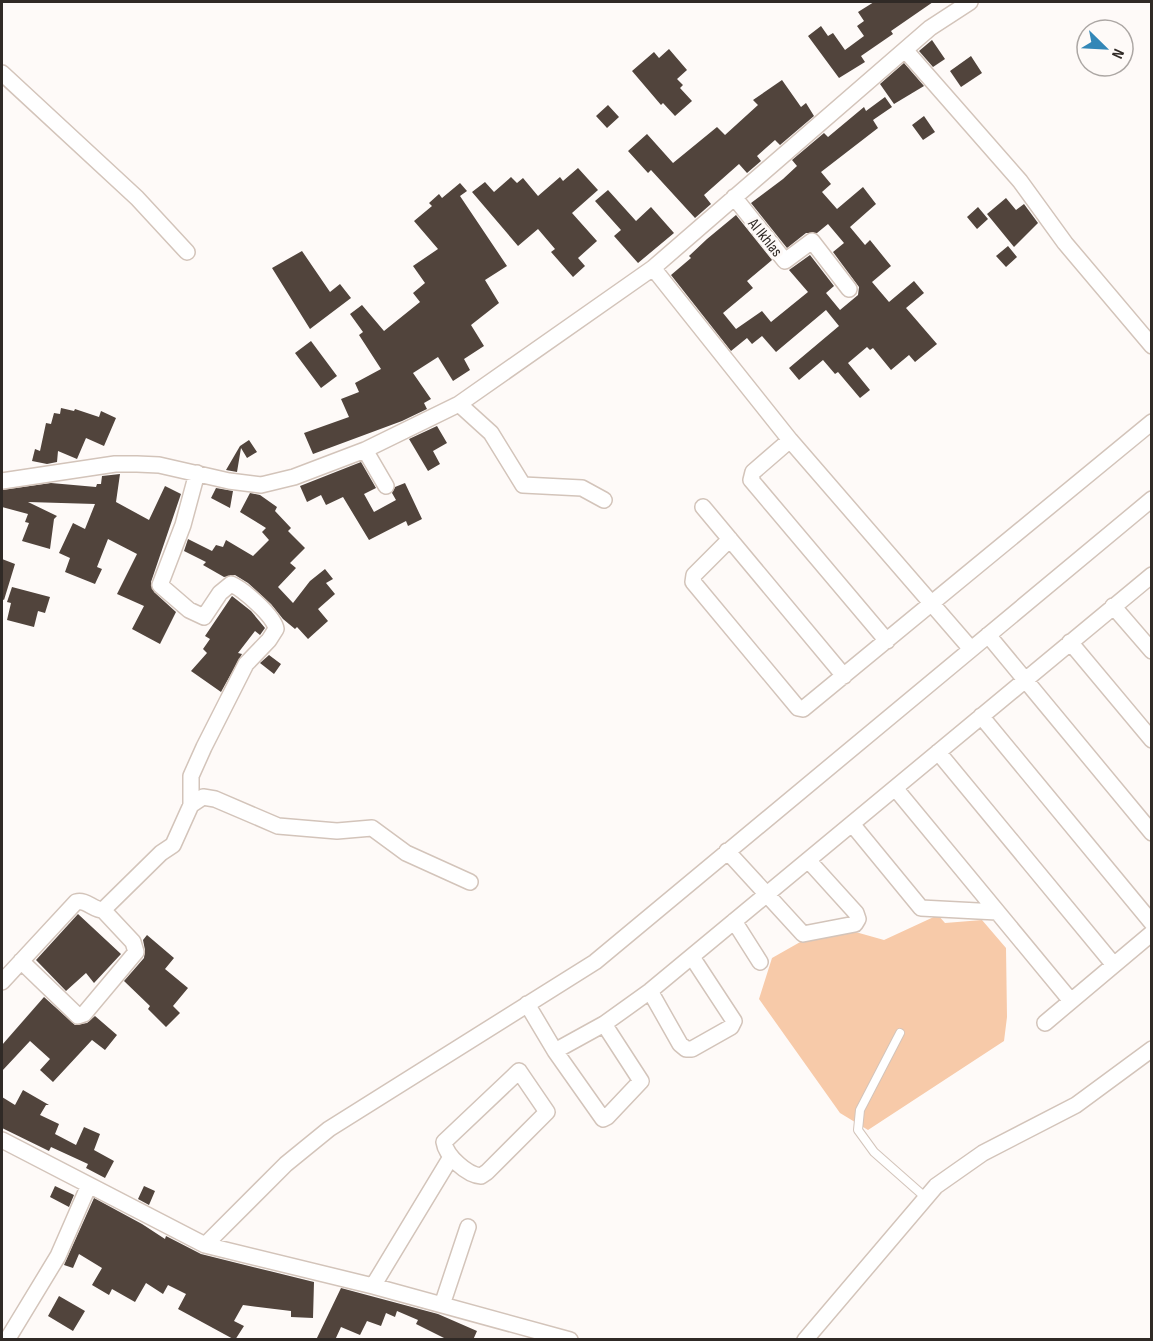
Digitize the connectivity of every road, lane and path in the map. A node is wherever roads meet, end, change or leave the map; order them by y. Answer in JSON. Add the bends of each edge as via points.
{"nodes":[{"id":1,"x":970,"y":2,"type":"edge"},
{"id":2,"x":906,"y":51,"type":"junction"},
{"id":3,"x":2,"y":73,"type":"edge"},
{"id":4,"x":734,"y":196,"type":"junction"},
{"id":5,"x":187,"y":252,"type":"dead end"},
{"id":6,"x":652,"y":268,"type":"junction"},
{"id":7,"x":849,"y":289,"type":"dead end"},
{"id":8,"x":1152,"y":346,"type":"edge"},
{"id":9,"x":459,"y":404,"type":"junction"},
{"id":10,"x":1152,"y":422,"type":"edge"},
{"id":11,"x":790,"y":440,"type":"junction"},
{"id":12,"x":365,"y":450,"type":"junction"},
{"id":13,"x":197,"y":473,"type":"junction"},
{"id":14,"x":2,"y":481,"type":"edge"},
{"id":15,"x":386,"y":486,"type":"dead end"},
{"id":16,"x":1152,"y":499,"type":"edge"},
{"id":17,"x":604,"y":500,"type":"dead end"},
{"id":18,"x":703,"y":507,"type":"dead end"},
{"id":19,"x":730,"y":539,"type":"junction"},
{"id":20,"x":1152,"y":575,"type":"edge"},
{"id":21,"x":932,"y":603,"type":"junction"},
{"id":22,"x":1113,"y":606,"type":"junction"},
{"id":23,"x":988,"y":635,"type":"junction"},
{"id":24,"x":887,"y":641,"type":"junction"},
{"id":25,"x":1070,"y":642,"type":"junction"},
{"id":26,"x":971,"y":649,"type":"junction"},
{"id":27,"x":1152,"y":651,"type":"edge"},
{"id":28,"x":844,"y":676,"type":"junction"},
{"id":29,"x":1025,"y":680,"type":"junction"},
{"id":30,"x":981,"y":716,"type":"junction"},
{"id":31,"x":1152,"y":740,"type":"edge"},
{"id":32,"x":938,"y":752,"type":"junction"},
{"id":33,"x":895,"y":788,"type":"junction"},
{"id":34,"x":191,"y":805,"type":"junction"},
{"id":35,"x":852,"y":824,"type":"junction"},
{"id":36,"x":1152,"y":833,"type":"edge"},
{"id":37,"x":727,"y":851,"type":"junction"},
{"id":38,"x":808,"y":860,"type":"junction"},
{"id":39,"x":470,"y":882,"type":"dead end"},
{"id":40,"x":766,"y":894,"type":"junction"},
{"id":41,"x":103,"y":910,"type":"junction"},
{"id":42,"x":998,"y":912,"type":"junction"},
{"id":43,"x":734,"y":921,"type":"junction"},
{"id":44,"x":1152,"y":923,"type":"edge"},
{"id":45,"x":1152,"y":933,"type":"edge"},
{"id":46,"x":692,"y":957,"type":"junction"},
{"id":47,"x":21,"y":962,"type":"junction"},
{"id":48,"x":760,"y":962,"type":"dead end"},
{"id":49,"x":1114,"y":965,"type":"junction"},
{"id":50,"x":2,"y":982,"type":"edge"},
{"id":51,"x":650,"y":991,"type":"junction"},
{"id":52,"x":1071,"y":1001,"type":"junction"},
{"id":53,"x":527,"y":1004,"type":"junction"},
{"id":54,"x":1045,"y":1023,"type":"dead end"},
{"id":55,"x":604,"y":1024,"type":"junction"},
{"id":56,"x":900,"y":1033,"type":"dead end"},
{"id":57,"x":1152,"y":1049,"type":"edge"},
{"id":58,"x":555,"y":1052,"type":"junction"},
{"id":59,"x":2,"y":1140,"type":"edge"},
{"id":60,"x":451,"y":1157,"type":"junction"},
{"id":61,"x":89,"y":1185,"type":"junction"},
{"id":62,"x":925,"y":1197,"type":"junction"},
{"id":63,"x":468,"y":1227,"type":"dead end"},
{"id":64,"x":205,"y":1245,"type":"junction"},
{"id":65,"x":373,"y":1286,"type":"junction"},
{"id":66,"x":442,"y":1305,"type":"junction"},
{"id":67,"x":7,"y":1340,"type":"edge"},
{"id":68,"x":570,"y":1340,"type":"edge"},
{"id":69,"x":805,"y":1340,"type":"edge"}],
"edges":[{"from":1,"to":2,"type":"street","via":[[943,18]]},
{"from":2,"to":4,"type":"street"},
{"from":2,"to":8,"type":"street","via":[[1005,164]]},
{"from":3,"to":5,"type":"street","via":[[137,198]]},
{"from":4,"to":6,"type":"street"},
{"from":4,"to":7,"type":"street","name":"Al Ikhlas","via":[[785,261],[812,241]]},
{"from":6,"to":9,"type":"street"},
{"from":6,"to":11,"type":"street"},
{"from":9,"to":12,"type":"street"},
{"from":9,"to":17,"type":"street","via":[[490,433],[523,485],[582,489]]},
{"from":10,"to":21,"type":"street"},
{"from":11,"to":21,"type":"street"},
{"from":11,"to":24,"type":"street","via":[[753,472],[751,480]]},
{"from":12,"to":13,"type":"street","via":[[276,483],[248,484]]},
{"from":12,"to":15,"type":"street"},
{"from":13,"to":14,"type":"street","via":[[159,465],[115,464]]},
{"from":13,"to":34,"type":"street","via":[[183,525],[160,585],[179,603],[204,617],[220,593],[231,584],[239,587],[267,614],[276,629],[246,664],[204,747],[191,776]]},
{"from":16,"to":23,"type":"street"},
{"from":18,"to":19,"type":"street"},
{"from":19,"to":28,"type":"street"},
{"from":19,"to":28,"type":"street","via":[[694,575],[693,582],[799,709],[805,709]]},
{"from":20,"to":22,"type":"street"},
{"from":21,"to":24,"type":"street"},
{"from":21,"to":26,"type":"street"},
{"from":22,"to":25,"type":"street"},
{"from":22,"to":27,"type":"street"},
{"from":23,"to":26,"type":"street"},
{"from":23,"to":29,"type":"street"},
{"from":24,"to":28,"type":"street"},
{"from":25,"to":29,"type":"street"},
{"from":25,"to":31,"type":"street"},
{"from":26,"to":37,"type":"street"},
{"from":29,"to":30,"type":"street"},
{"from":29,"to":36,"type":"street"},
{"from":30,"to":32,"type":"street"},
{"from":30,"to":44,"type":"street"},
{"from":32,"to":33,"type":"street"},
{"from":32,"to":49,"type":"street"},
{"from":33,"to":35,"type":"street"},
{"from":33,"to":42,"type":"street"},
{"from":34,"to":39,"type":"street","via":[[208,796],[278,826],[337,831],[372,828],[406,853]]},
{"from":34,"to":41,"type":"street","via":[[173,845]]},
{"from":35,"to":38,"type":"street"},
{"from":35,"to":42,"type":"street","via":[[921,908]]},
{"from":37,"to":40,"type":"street"},
{"from":37,"to":53,"type":"street","via":[[595,962]]},
{"from":38,"to":40,"type":"street"},
{"from":38,"to":40,"type":"street","via":[[856,913],[855,924],[803,934]]},
{"from":40,"to":43,"type":"street"},
{"from":41,"to":47,"type":"street","via":[[76,902]]},
{"from":41,"to":47,"type":"street","via":[[133,942],[136,952],[84,1014],[78,1016]]},
{"from":42,"to":52,"type":"street"},
{"from":43,"to":46,"type":"street"},
{"from":43,"to":48,"type":"street"},
{"from":45,"to":49,"type":"street"},
{"from":46,"to":51,"type":"street"},
{"from":46,"to":51,"type":"street","via":[[734,1021],[731,1027],[686,1050]]},
{"from":47,"to":50,"type":"street"},
{"from":49,"to":52,"type":"street"},
{"from":51,"to":55,"type":"street"},
{"from":52,"to":54,"type":"street"},
{"from":53,"to":58,"type":"street"},
{"from":53,"to":64,"type":"street","via":[[329,1129],[286,1164]]},
{"from":55,"to":58,"type":"street"},
{"from":55,"to":58,"type":"street","via":[[641,1081],[607,1117],[599,1117]]},
{"from":56,"to":62,"type":"lane","via":[[860,1110],[858,1130],[874,1152]]},
{"from":57,"to":62,"type":"street","via":[[1076,1105],[964,1165]]},
{"from":59,"to":61,"type":"street"},
{"from":60,"to":60,"type":"street","via":[[481,1176],[547,1112],[519,1071],[445,1139],[444,1146]]},
{"from":60,"to":65,"type":"street"},
{"from":61,"to":64,"type":"street"},
{"from":61,"to":67,"type":"street","via":[[58,1256]]},
{"from":62,"to":69,"type":"street"},
{"from":63,"to":66,"type":"street"},
{"from":64,"to":65,"type":"street"},
{"from":65,"to":66,"type":"street"},
{"from":66,"to":68,"type":"street"}]}
